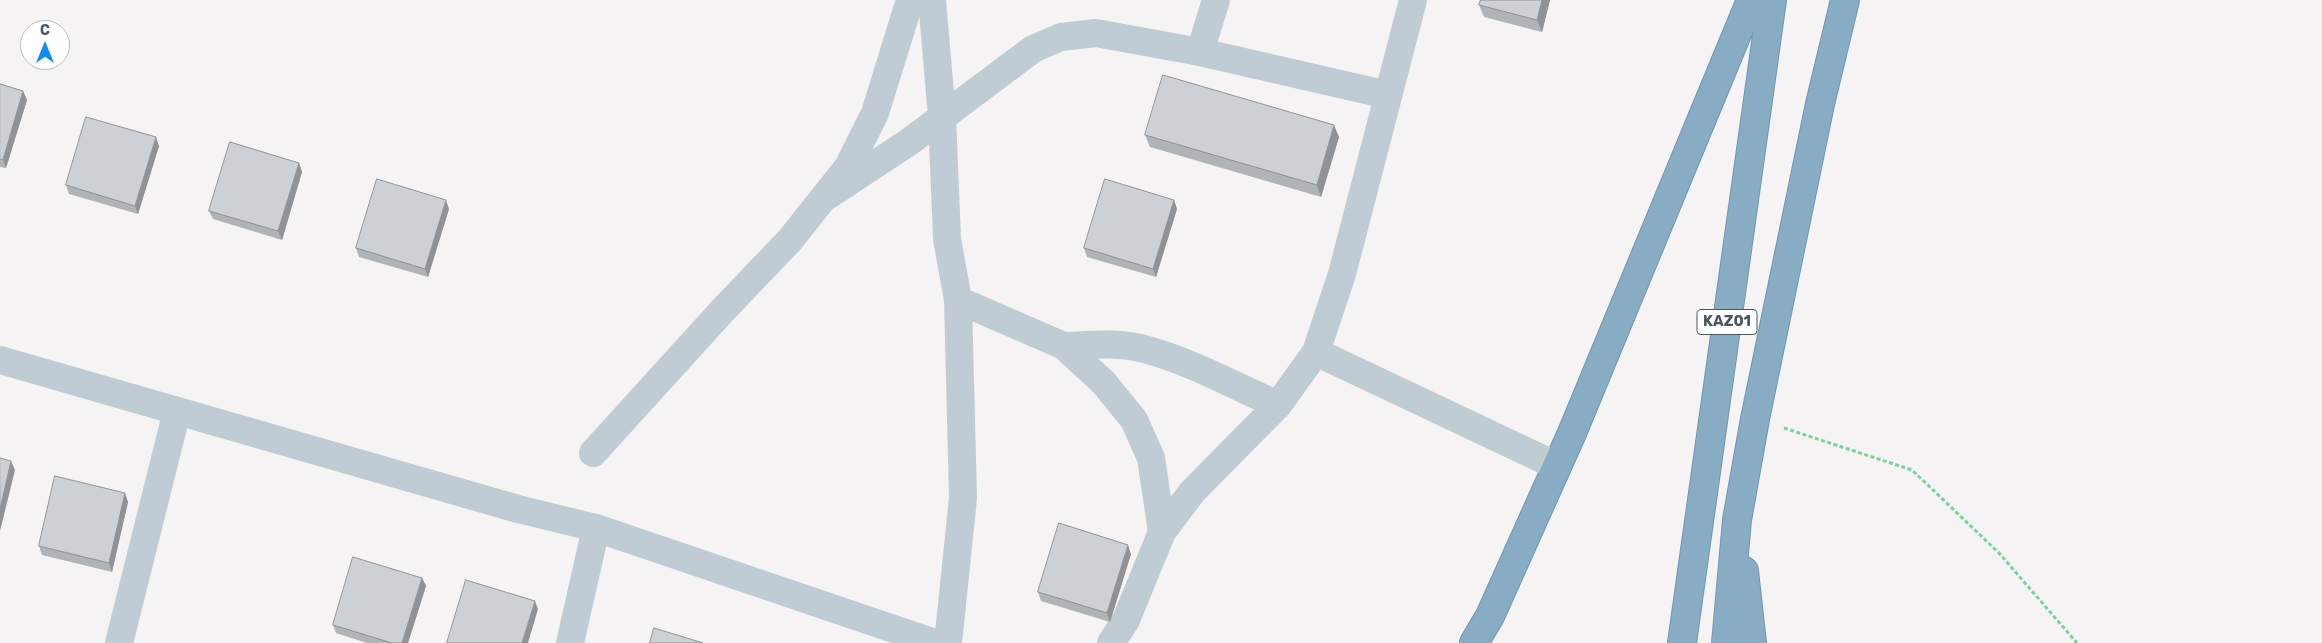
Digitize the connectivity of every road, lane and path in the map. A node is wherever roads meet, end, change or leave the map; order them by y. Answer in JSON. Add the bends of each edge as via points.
{"nodes":[{"id":1,"x":910,"y":0,"type":"edge"},
{"id":2,"x":932,"y":0,"type":"edge"},
{"id":3,"x":1216,"y":0,"type":"edge"},
{"id":4,"x":1412,"y":0,"type":"edge"},
{"id":5,"x":1752,"y":0,"type":"edge"},
{"id":6,"x":1772,"y":0,"type":"edge"},
{"id":7,"x":1845,"y":0,"type":"edge"},
{"id":8,"x":1200,"y":52,"type":"junction"},
{"id":9,"x":1388,"y":95,"type":"junction"},
{"id":10,"x":942,"y":117,"type":"junction"},
{"id":11,"x":827,"y":196,"type":"junction"},
{"id":12,"x":958,"y":300,"type":"junction"},
{"id":13,"x":1064,"y":346,"type":"junction"},
{"id":14,"x":1316,"y":352,"type":"junction"},
{"id":15,"x":0,"y":360,"type":"edge"},
{"id":16,"x":1278,"y":405,"type":"junction"},
{"id":17,"x":177,"y":411,"type":"junction"},
{"id":18,"x":1755,"y":419,"type":"junction"},
{"id":19,"x":593,"y":453,"type":"dead end"},
{"id":20,"x":1557,"y":466,"type":"junction"},
{"id":21,"x":1737,"y":520,"type":"junction"},
{"id":22,"x":596,"y":528,"type":"junction"},
{"id":23,"x":1162,"y":532,"type":"junction"},
{"id":24,"x":119,"y":643,"type":"edge"},
{"id":25,"x":570,"y":643,"type":"edge"},
{"id":26,"x":935,"y":643,"type":"edge"},
{"id":27,"x":948,"y":643,"type":"edge"},
{"id":28,"x":1111,"y":643,"type":"edge"},
{"id":29,"x":1474,"y":643,"type":"edge"},
{"id":30,"x":1682,"y":643,"type":"edge"},
{"id":31,"x":1726,"y":643,"type":"edge"},
{"id":32,"x":1752,"y":643,"type":"edge"},
{"id":33,"x":2077,"y":643,"type":"edge"}],
"edges":[{"from":1,"to":11,"type":"street","via":[[875,113],[848,167]]},
{"from":2,"to":10,"type":"street"},
{"from":3,"to":8,"type":"street"},
{"from":4,"to":9,"type":"street"},
{"from":5,"to":20,"type":"highway"},
{"from":6,"to":30,"type":"highway","number":"KАZ01"},
{"from":7,"to":18,"type":"highway","number":"KАZ01","via":[[1820,104]]},
{"from":8,"to":9,"type":"street"},
{"from":8,"to":10,"type":"street","via":[[1096,33],[1061,37],[1033,49]]},
{"from":9,"to":14,"type":"street","via":[[1342,274]]},
{"from":10,"to":11,"type":"street"},
{"from":10,"to":12,"type":"street","via":[[947,239]]},
{"from":11,"to":19,"type":"street"},
{"from":12,"to":13,"type":"street"},
{"from":12,"to":27,"type":"street","via":[[963,498]]},
{"from":13,"to":16,"type":"street","via":[[1109,344],[1143,348]]},
{"from":13,"to":23,"type":"street","via":[[1104,383],[1134,420],[1151,458]]},
{"from":14,"to":16,"type":"street"},
{"from":14,"to":20,"type":"street"},
{"from":15,"to":17,"type":"street"},
{"from":16,"to":23,"type":"street","via":[[1192,492]]},
{"from":17,"to":22,"type":"street"},
{"from":17,"to":24,"type":"street"},
{"from":18,"to":21,"type":"highway","number":"KАZ01"},
{"from":18,"to":33,"type":"path","via":[[1912,470],[1999,553]]},
{"from":20,"to":29,"type":"highway","via":[[1490,616]]},
{"from":21,"to":31,"type":"highway","number":"KАZ01"},
{"from":21,"to":32,"type":"highway"},
{"from":22,"to":25,"type":"street"},
{"from":22,"to":26,"type":"street"},
{"from":23,"to":28,"type":"street","via":[[1126,620]]}]}
